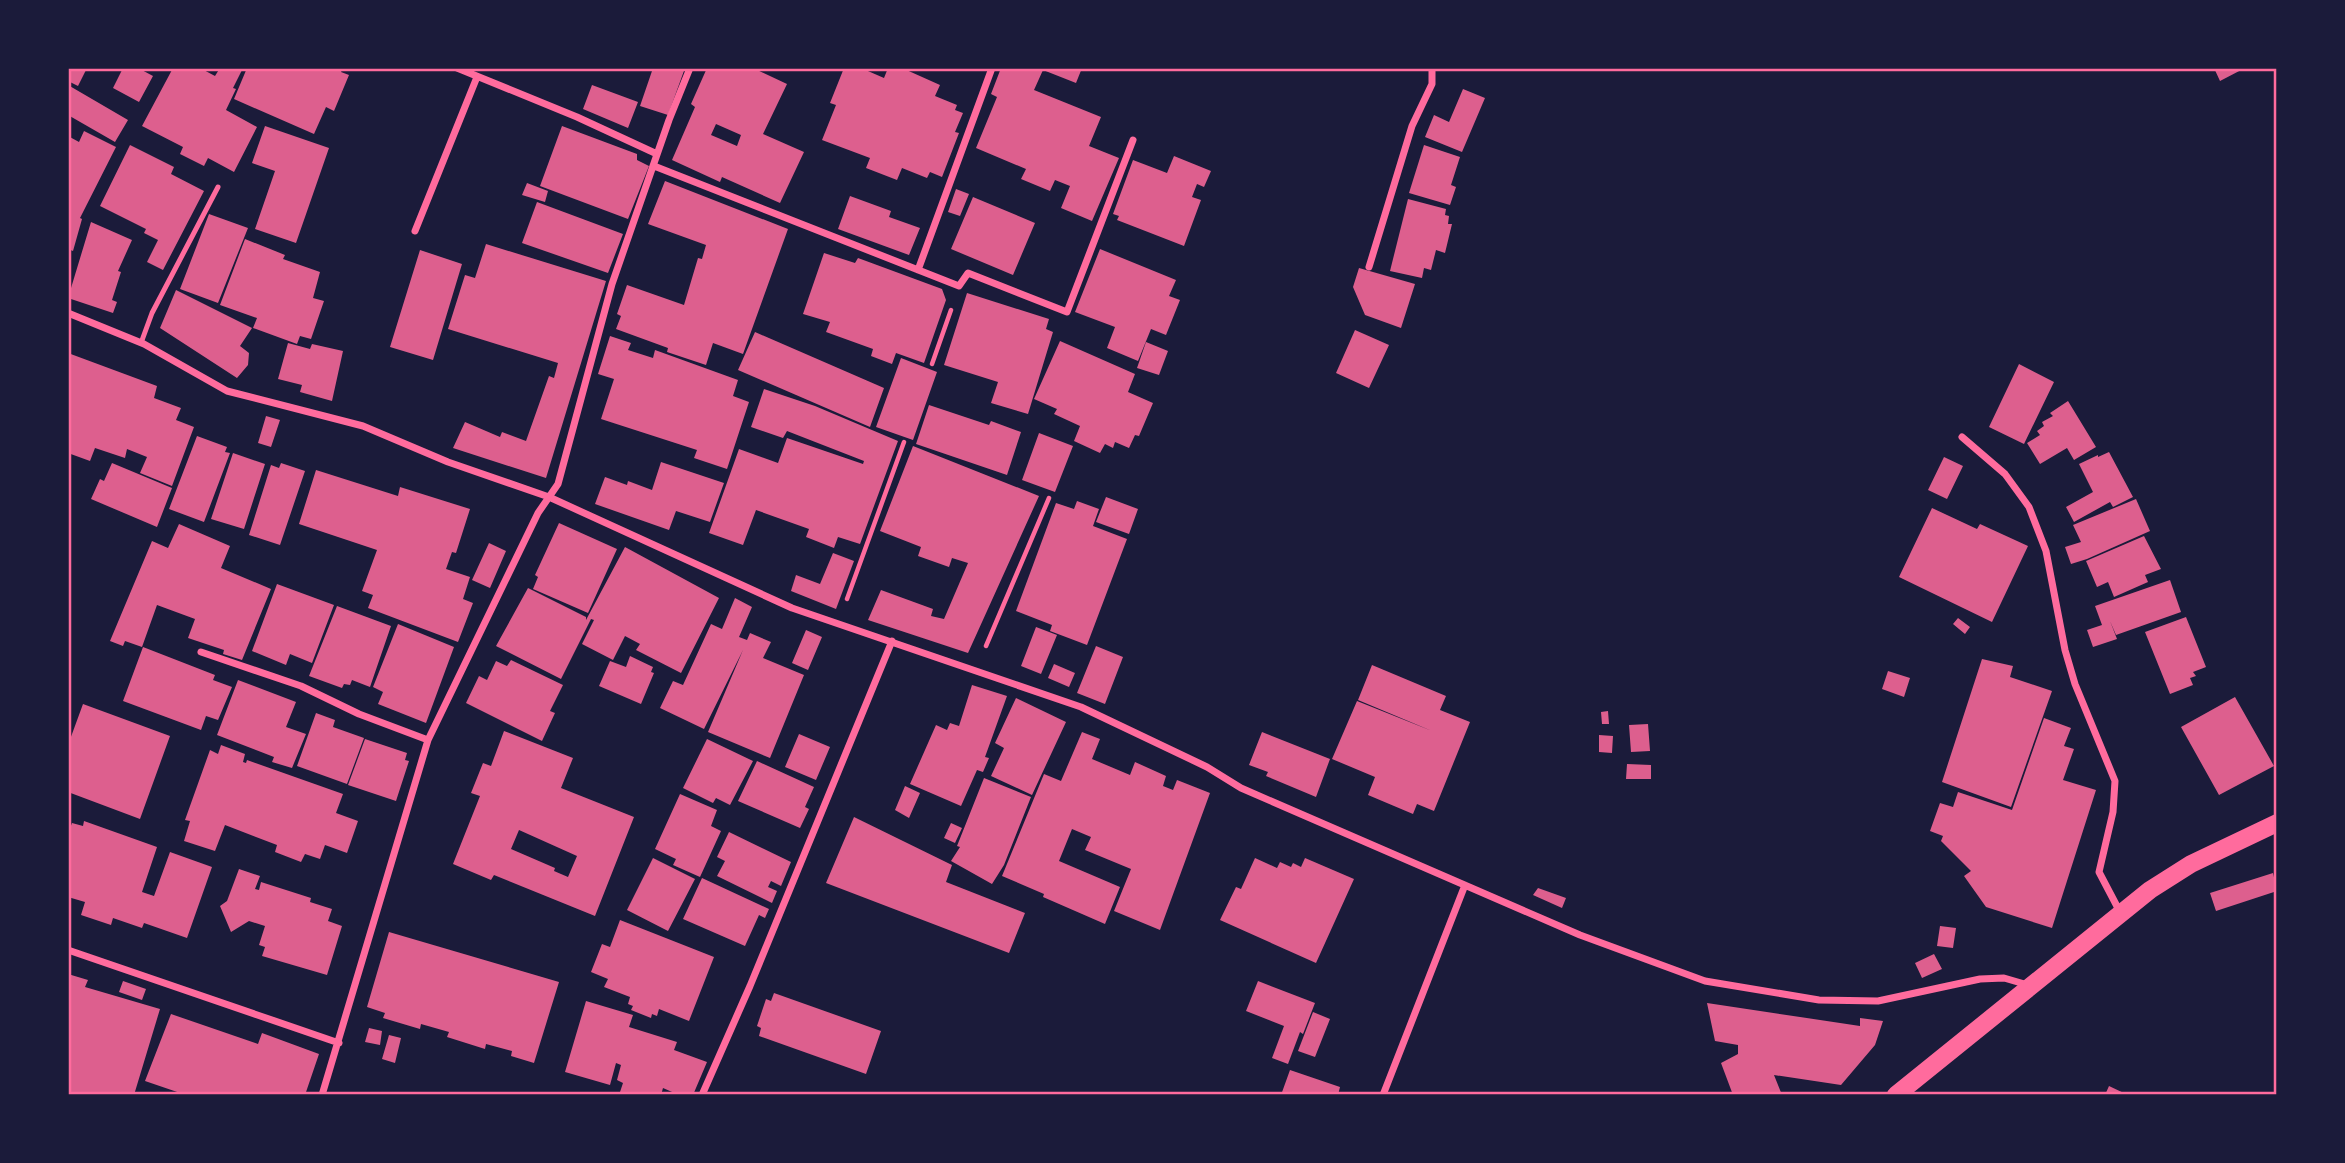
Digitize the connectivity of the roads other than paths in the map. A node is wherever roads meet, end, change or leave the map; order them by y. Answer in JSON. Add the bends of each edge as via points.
{"nodes":[{"id":1,"x":457,"y":68,"type":"edge"},
{"id":2,"x":690,"y":68,"type":"edge"},
{"id":3,"x":992,"y":68,"type":"edge"},
{"id":4,"x":1430,"y":69,"type":"edge"},
{"id":5,"x":477,"y":77,"type":"junction"},
{"id":6,"x":1133,"y":140,"type":"dead end"},
{"id":7,"x":657,"y":154,"type":"junction"},
{"id":8,"x":653,"y":166,"type":"junction"},
{"id":9,"x":218,"y":187,"type":"dead end"},
{"id":10,"x":415,"y":231,"type":"dead end"},
{"id":11,"x":1369,"y":267,"type":"dead end"},
{"id":12,"x":918,"y":270,"type":"junction"},
{"id":13,"x":68,"y":313,"type":"edge"},
{"id":14,"x":141,"y":343,"type":"junction"},
{"id":15,"x":1962,"y":437,"type":"dead end"},
{"id":16,"x":549,"y":497,"type":"junction"},
{"id":17,"x":892,"y":641,"type":"junction"},
{"id":18,"x":201,"y":652,"type":"dead end"},
{"id":19,"x":428,"y":740,"type":"junction"},
{"id":20,"x":2277,"y":823,"type":"edge"},
{"id":21,"x":1465,"y":885,"type":"junction"},
{"id":22,"x":2121,"y":912,"type":"junction"},
{"id":23,"x":68,"y":950,"type":"edge"},
{"id":24,"x":2030,"y":985,"type":"junction"},
{"id":25,"x":339,"y":1043,"type":"junction"},
{"id":26,"x":322,"y":1095,"type":"edge"},
{"id":27,"x":702,"y":1095,"type":"edge"},
{"id":28,"x":1383,"y":1095,"type":"edge"},
{"id":29,"x":1896,"y":1095,"type":"edge"}],
"edges":[{"from":1,"to":5,"type":"street"},
{"from":2,"to":7,"type":"street"},
{"from":3,"to":12,"type":"street"},
{"from":4,"to":11,"type":"street","via":[[1432,83],[1412,126]]},
{"from":5,"to":7,"type":"street"},
{"from":5,"to":10,"type":"street"},
{"from":6,"to":12,"type":"street","via":[[1067,312],[968,273],[959,286]]},
{"from":7,"to":8,"type":"street"},
{"from":8,"to":12,"type":"street"},
{"from":8,"to":16,"type":"street","via":[[612,284],[558,484]]},
{"from":9,"to":14,"type":"lane"},
{"from":13,"to":14,"type":"street"},
{"from":14,"to":16,"type":"street","via":[[227,391],[363,426]]},
{"from":15,"to":22,"type":"street","via":[[2006,474],[2029,507],[2046,551],[2075,684],[2115,781],[2099,872]]},
{"from":16,"to":17,"type":"street","via":[[792,608]]},
{"from":16,"to":19,"type":"street"},
{"from":17,"to":21,"type":"street","via":[[1081,708],[1207,767],[1241,788]]},
{"from":17,"to":27,"type":"street"},
{"from":18,"to":19,"type":"street","via":[[301,686]]},
{"from":19,"to":25,"type":"street"},
{"from":20,"to":22,"type":"main road","via":[[2191,864]]},
{"from":21,"to":24,"type":"street","via":[[1580,935],[1705,981],[1819,1000],[1878,1000],[1980,979],[2004,978]]},
{"from":21,"to":28,"type":"street"},
{"from":22,"to":24,"type":"main road"},
{"from":23,"to":25,"type":"street"},
{"from":24,"to":29,"type":"main road"},
{"from":25,"to":26,"type":"street"}]}
